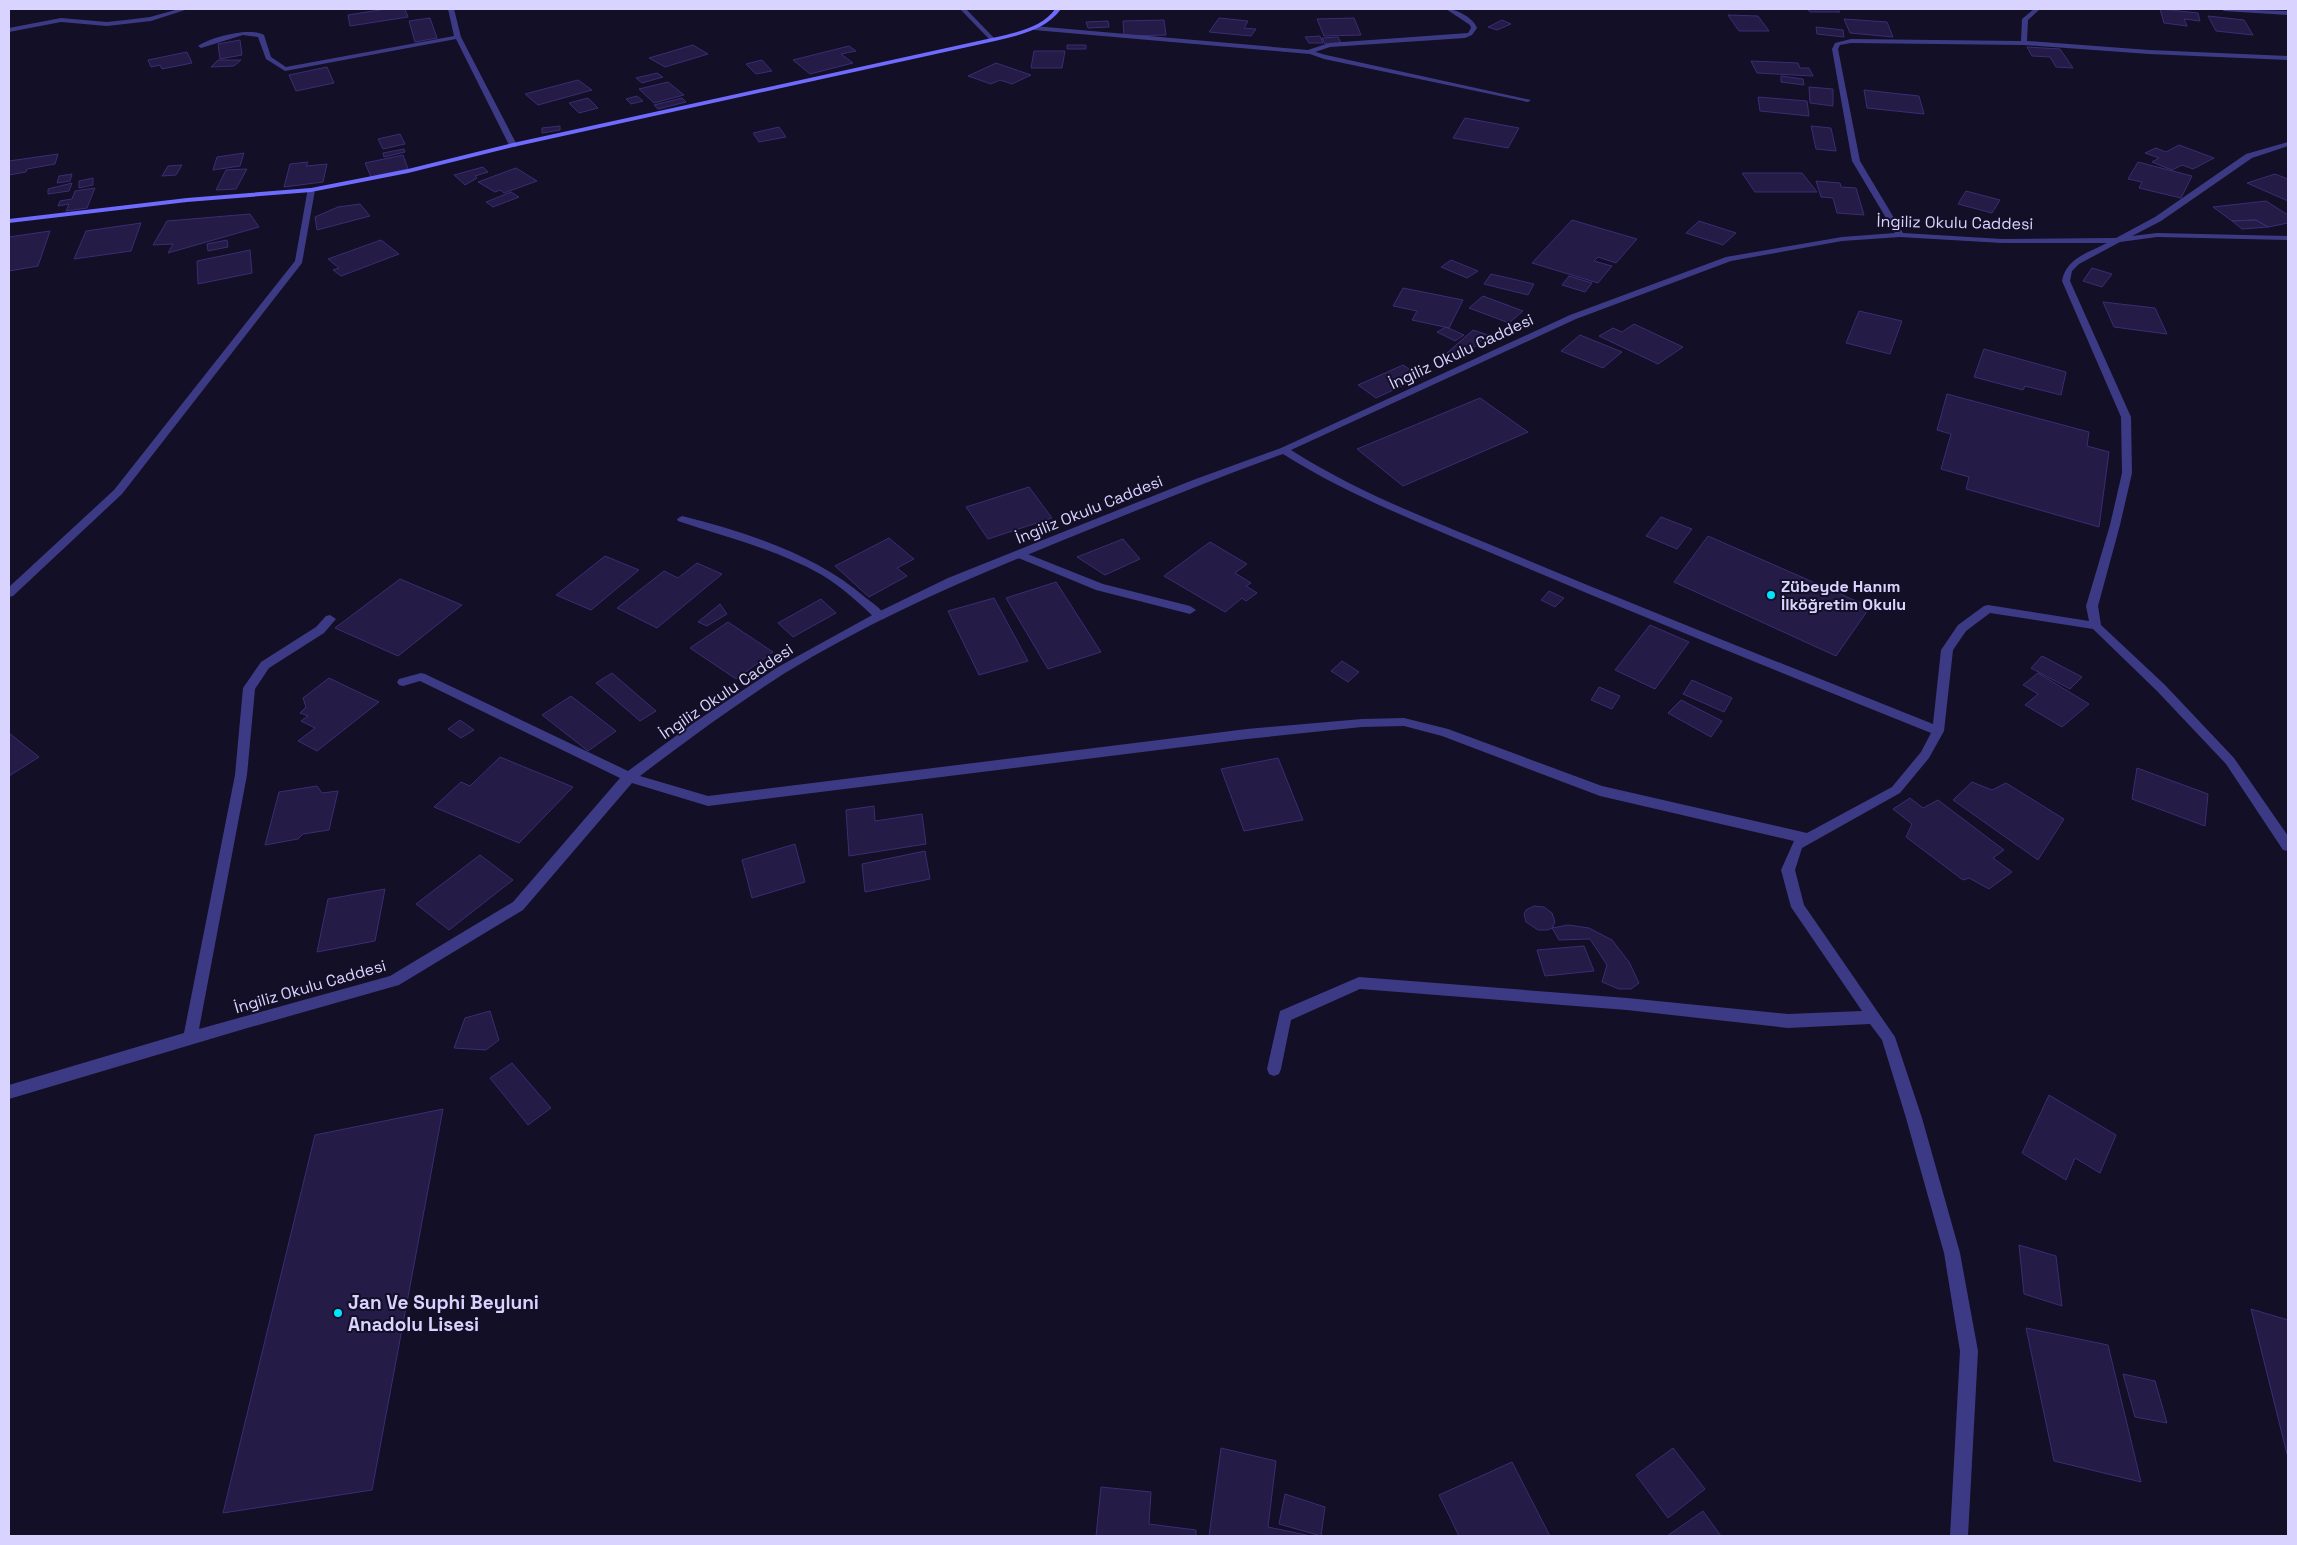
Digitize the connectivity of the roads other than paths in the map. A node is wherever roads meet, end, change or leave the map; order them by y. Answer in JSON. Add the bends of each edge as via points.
{"nodes":[{"id":1,"x":185,"y":9,"type":"edge"},
{"id":2,"x":452,"y":9,"type":"edge"},
{"id":3,"x":962,"y":9,"type":"edge"},
{"id":4,"x":1058,"y":9,"type":"edge"},
{"id":5,"x":1449,"y":9,"type":"edge"},
{"id":6,"x":2037,"y":9,"type":"edge"},
{"id":7,"x":2224,"y":9,"type":"edge"},
{"id":8,"x":2288,"y":13,"type":"edge"},
{"id":9,"x":1034,"y":28,"type":"junction"},
{"id":10,"x":9,"y":30,"type":"edge"},
{"id":11,"x":458,"y":37,"type":"junction"},
{"id":12,"x":994,"y":40,"type":"junction"},
{"id":13,"x":2024,"y":43,"type":"junction"},
{"id":14,"x":201,"y":46,"type":"dead end"},
{"id":15,"x":1309,"y":52,"type":"junction"},
{"id":16,"x":2288,"y":58,"type":"edge"},
{"id":17,"x":1528,"y":100,"type":"dead end"},
{"id":18,"x":2288,"y":144,"type":"edge"},
{"id":19,"x":513,"y":145,"type":"junction"},
{"id":20,"x":312,"y":190,"type":"junction"},
{"id":21,"x":9,"y":221,"type":"edge"},
{"id":22,"x":1900,"y":235,"type":"junction"},
{"id":23,"x":2288,"y":238,"type":"edge"},
{"id":24,"x":2118,"y":240,"type":"junction"},
{"id":25,"x":1284,"y":450,"type":"junction"},
{"id":26,"x":682,"y":519,"type":"dead end"},
{"id":27,"x":1020,"y":555,"type":"junction"},
{"id":28,"x":9,"y":580,"type":"edge"},
{"id":29,"x":21,"y":582,"type":"junction"},
{"id":30,"x":9,"y":593,"type":"edge"},
{"id":31,"x":1190,"y":610,"type":"dead end"},
{"id":32,"x":880,"y":616,"type":"junction"},
{"id":33,"x":330,"y":619,"type":"dead end"},
{"id":34,"x":2096,"y":626,"type":"junction"},
{"id":35,"x":403,"y":682,"type":"dead end"},
{"id":36,"x":1938,"y":731,"type":"junction"},
{"id":37,"x":629,"y":778,"type":"junction"},
{"id":38,"x":1809,"y":839,"type":"junction"},
{"id":39,"x":2288,"y":846,"type":"edge"},
{"id":40,"x":1875,"y":1017,"type":"junction"},
{"id":41,"x":190,"y":1038,"type":"junction"},
{"id":42,"x":1274,"y":1069,"type":"dead end"},
{"id":43,"x":9,"y":1092,"type":"edge"},
{"id":44,"x":1959,"y":1536,"type":"edge"}],
"edges":[{"from":1,"to":10,"type":"street","via":[[126,22],[107,24],[61,20]]},
{"from":2,"to":11,"type":"street"},
{"from":3,"to":12,"type":"street"},
{"from":4,"to":9,"type":"street"},
{"from":5,"to":15,"type":"street","via":[[1473,24],[1470,34],[1329,45]]},
{"from":6,"to":13,"type":"street","via":[[2025,19]]},
{"from":7,"to":8,"type":"street"},
{"from":9,"to":12,"type":"street"},
{"from":9,"to":15,"type":"street"},
{"from":11,"to":14,"type":"street","via":[[285,69],[268,58],[261,35],[244,33]]},
{"from":11,"to":19,"type":"street"},
{"from":12,"to":19,"type":"street"},
{"from":13,"to":16,"type":"street"},
{"from":13,"to":22,"type":"street","via":[[1838,43],[1835,49],[1856,161]]},
{"from":15,"to":17,"type":"street"},
{"from":18,"to":24,"type":"street","via":[[2249,156],[2158,219]]},
{"from":19,"to":20,"type":"street"},
{"from":20,"to":21,"type":"street","via":[[187,200]]},
{"from":20,"to":29,"type":"street","via":[[299,261],[294,269],[118,492]]},
{"from":22,"to":24,"type":"street","name":"İngiliz Okulu Caddesi","via":[[2002,241]]},
{"from":22,"to":25,"type":"street","name":"İngiliz Okulu Caddesi","via":[[1842,239],[1729,259],[1573,317]]},
{"from":23,"to":24,"type":"street","name":"İngiliz Okulu Caddesi","via":[[2157,235]]},
{"from":24,"to":34,"type":"street","via":[[2076,262],[2068,270],[2066,281],[2126,416],[2126,473],[2092,606]]},
{"from":25,"to":27,"type":"street","name":"İngiliz Okulu Caddesi","via":[[1196,482]]},
{"from":25,"to":36,"type":"street","via":[[1308,467],[1356,492],[1612,600]]},
{"from":26,"to":32,"type":"street","via":[[790,556],[820,570]]},
{"from":27,"to":31,"type":"street","via":[[1100,587]]},
{"from":27,"to":32,"type":"street","name":"İngiliz Okulu Caddesi","via":[[952,581]]},
{"from":28,"to":29,"type":"street"},
{"from":29,"to":30,"type":"street"},
{"from":32,"to":37,"type":"street","name":"İngiliz Okulu Caddesi","via":[[782,670]]},
{"from":33,"to":41,"type":"street","via":[[320,630],[265,666],[249,688],[241,775]]},
{"from":34,"to":36,"type":"street","via":[[1988,610],[1962,628],[1947,650]]},
{"from":34,"to":39,"type":"street","via":[[2230,761]]},
{"from":35,"to":37,"type":"street","via":[[420,678],[468,698]]},
{"from":36,"to":38,"type":"street","via":[[1925,755],[1896,790]]},
{"from":37,"to":38,"type":"street","via":[[708,801],[1247,734],[1404,722],[1444,732],[1600,791]]},
{"from":37,"to":41,"type":"street","name":"İngiliz Okulu Caddesi","via":[[518,906],[394,981]]},
{"from":38,"to":40,"type":"street","via":[[1797,846],[1788,870],[1798,907]]},
{"from":40,"to":42,"type":"street","via":[[1788,1021],[1627,1004],[1359,983],[1285,1016]]},
{"from":40,"to":44,"type":"street","via":[[1888,1037],[1932,1181],[1952,1253],[1969,1352]]},
{"from":41,"to":43,"type":"street","name":"İngiliz Okulu Caddesi"}]}
